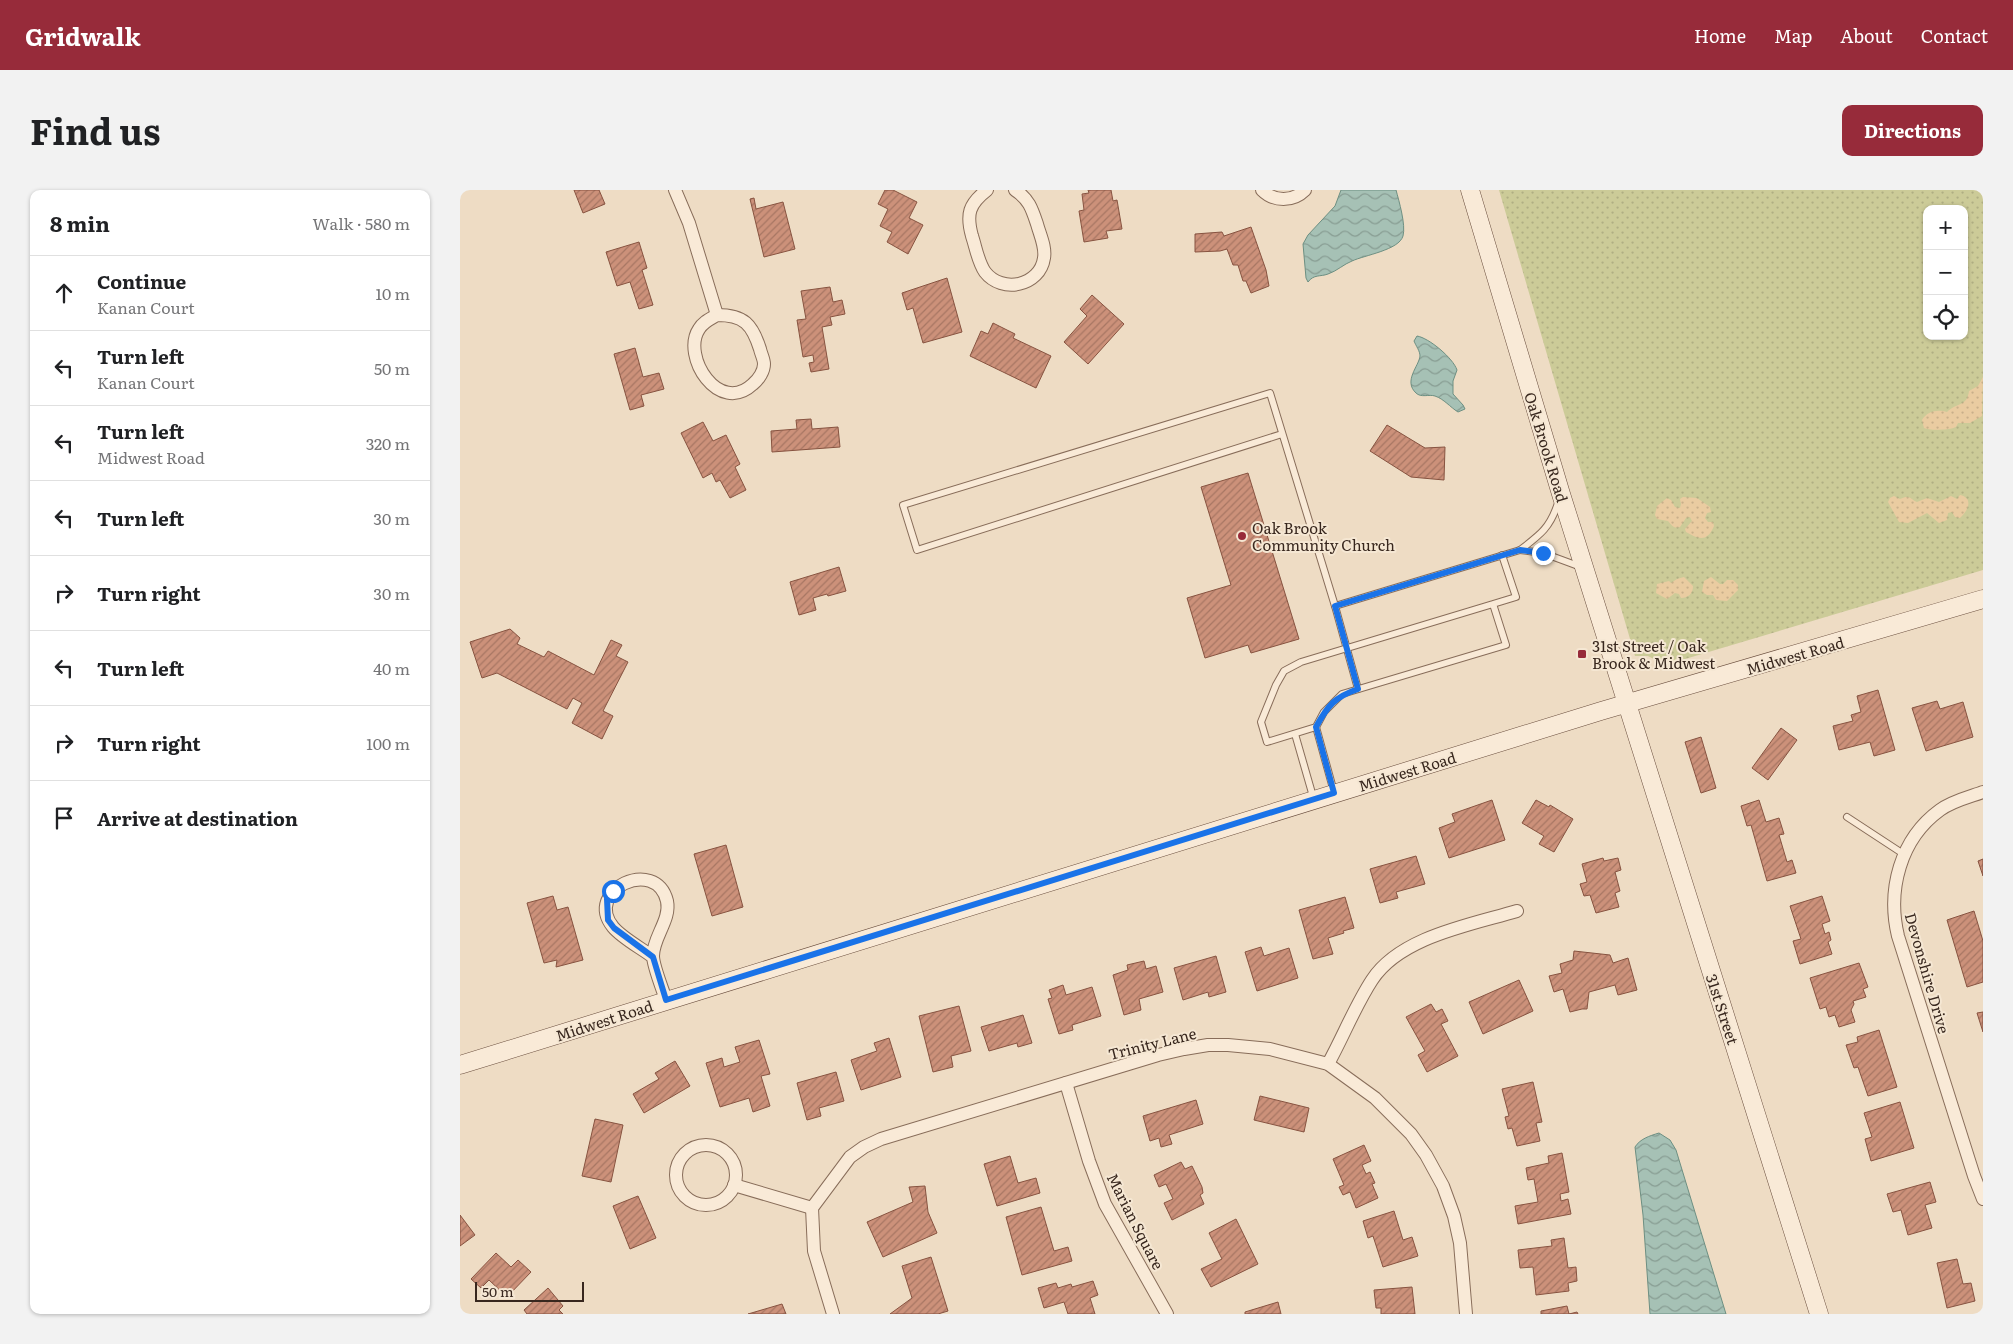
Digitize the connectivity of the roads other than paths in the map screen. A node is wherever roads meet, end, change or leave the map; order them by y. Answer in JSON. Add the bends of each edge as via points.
{"nodes":[{"id":1,"x":675,"y":190,"type":"edge"},
{"id":2,"x":1015,"y":190,"type":"edge"},
{"id":3,"x":1262,"y":190,"type":"edge"},
{"id":4,"x":1305,"y":190,"type":"edge"},
{"id":5,"x":1470,"y":190,"type":"edge"},
{"id":6,"x":980,"y":192,"type":"edge"},
{"id":7,"x":717,"y":315,"type":"junction"},
{"id":8,"x":1282,"y":434,"type":"junction"},
{"id":9,"x":1561,"y":494,"type":"junction"},
{"id":10,"x":1520,"y":550,"type":"junction"},
{"id":11,"x":1502,"y":555,"type":"junction"},
{"id":12,"x":1584,"y":568,"type":"junction"},
{"id":13,"x":1983,"y":599,"type":"edge"},
{"id":14,"x":1493,"y":604,"type":"junction"},
{"id":15,"x":1335,"y":606,"type":"junction"},
{"id":16,"x":1346,"y":649,"type":"junction"},
{"id":17,"x":1358,"y":689,"type":"junction"},
{"id":18,"x":1627,"y":704,"type":"junction"},
{"id":19,"x":1316,"y":727,"type":"junction"},
{"id":20,"x":1295,"y":734,"type":"junction"},
{"id":21,"x":1983,"y":792,"type":"edge"},
{"id":22,"x":1334,"y":793,"type":"junction"},
{"id":23,"x":1314,"y":800,"type":"junction"},
{"id":24,"x":1848,"y":818,"type":"dead end"},
{"id":25,"x":1905,"y":855,"type":"junction"},
{"id":26,"x":1517,"y":911,"type":"dead end"},
{"id":27,"x":653,"y":957,"type":"junction"},
{"id":28,"x":666,"y":1000,"type":"junction"},
{"id":29,"x":1328,"y":1064,"type":"junction"},
{"id":30,"x":460,"y":1065,"type":"edge"},
{"id":31,"x":1066,"y":1083,"type":"junction"},
{"id":32,"x":734,"y":1185,"type":"junction"},
{"id":33,"x":1983,"y":1199,"type":"edge"},
{"id":34,"x":812,"y":1208,"type":"junction"},
{"id":35,"x":833,"y":1314,"type":"edge"},
{"id":36,"x":1167,"y":1314,"type":"edge"},
{"id":37,"x":1466,"y":1314,"type":"edge"},
{"id":38,"x":1819,"y":1314,"type":"edge"}],
"edges":[{"from":1,"to":7,"type":"street","via":[[689,223]]},
{"from":2,"to":6,"type":"street","via":[[1032,207],[1044,250],[1041,268],[1026,282],[1017,285],[991,278],[981,263],[969,224],[970,211]]},
{"from":3,"to":4,"type":"street","via":[[1279,199],[1296,197]]},
{"from":5,"to":9,"type":"main road","name":"Oak Brook Road"},
{"from":7,"to":7,"type":"street","via":[[744,320],[752,328],[764,363],[753,384],[740,392],[723,392],[709,383],[695,353],[698,330]]},
{"from":8,"to":8,"type":"lane","via":[[1270,393],[903,505],[917,550]]},
{"from":8,"to":15,"type":"lane"},
{"from":9,"to":10,"type":"lane","via":[[1553,520]]},
{"from":9,"to":12,"type":"main road","name":"Oak Brook Road"},
{"from":10,"to":11,"type":"lane"},
{"from":10,"to":12,"type":"lane","via":[[1543,553]]},
{"from":11,"to":14,"type":"lane","via":[[1516,597]]},
{"from":11,"to":15,"type":"lane"},
{"from":12,"to":18,"type":"main road","name":"Oak Brook Road"},
{"from":13,"to":18,"type":"main road","name":"Midwest Road"},
{"from":14,"to":16,"type":"lane"},
{"from":14,"to":17,"type":"lane","via":[[1506,645]]},
{"from":15,"to":16,"type":"lane"},
{"from":16,"to":17,"type":"lane"},
{"from":16,"to":20,"type":"lane","via":[[1301,662],[1284,671],[1261,722],[1267,742]]},
{"from":17,"to":19,"type":"lane","via":[[1335,700]]},
{"from":18,"to":22,"type":"main road","name":"Midwest Road"},
{"from":18,"to":38,"type":"main road","name":"31st Street"},
{"from":19,"to":20,"type":"lane"},
{"from":19,"to":22,"type":"lane"},
{"from":20,"to":23,"type":"lane"},
{"from":21,"to":25,"type":"street","name":"Devonshire Drive","via":[[1941,809],[1910,841]]},
{"from":22,"to":23,"type":"main road","name":"Midwest Road"},
{"from":23,"to":28,"type":"main road","name":"Midwest Road"},
{"from":24,"to":25,"type":"lane"},
{"from":25,"to":33,"type":"street","name":"Devonshire Drive","via":[[1894,886],[1898,936]]},
{"from":26,"to":29,"type":"street","via":[[1426,939],[1390,960],[1373,979]]},
{"from":27,"to":27,"type":"street","via":[[667,912],[666,901],[652,882],[643,879],[631,881],[621,885],[607,899],[608,920]]},
{"from":27,"to":28,"type":"street"},
{"from":28,"to":30,"type":"main road","name":"Midwest Road"},
{"from":29,"to":31,"type":"street","name":"Trinity Lane","via":[[1254,1046],[1208,1046],[1158,1055]]},
{"from":29,"to":37,"type":"street","name":"Trinity Lane","via":[[1395,1116],[1426,1155],[1443,1186],[1454,1216]]},
{"from":31,"to":34,"type":"street","name":"Trinity Lane","via":[[864,1147],[850,1157]]},
{"from":31,"to":36,"type":"street","name":"Marian Square","via":[[1089,1161],[1106,1204]]},
{"from":32,"to":32,"type":"street","via":[[735,1166],[729,1156],[713,1146],[689,1150],[679,1162],[676,1181],[684,1197],[693,1203],[702,1206],[721,1202]]},
{"from":32,"to":34,"type":"street"},
{"from":34,"to":35,"type":"street","via":[[814,1251]]}]}
